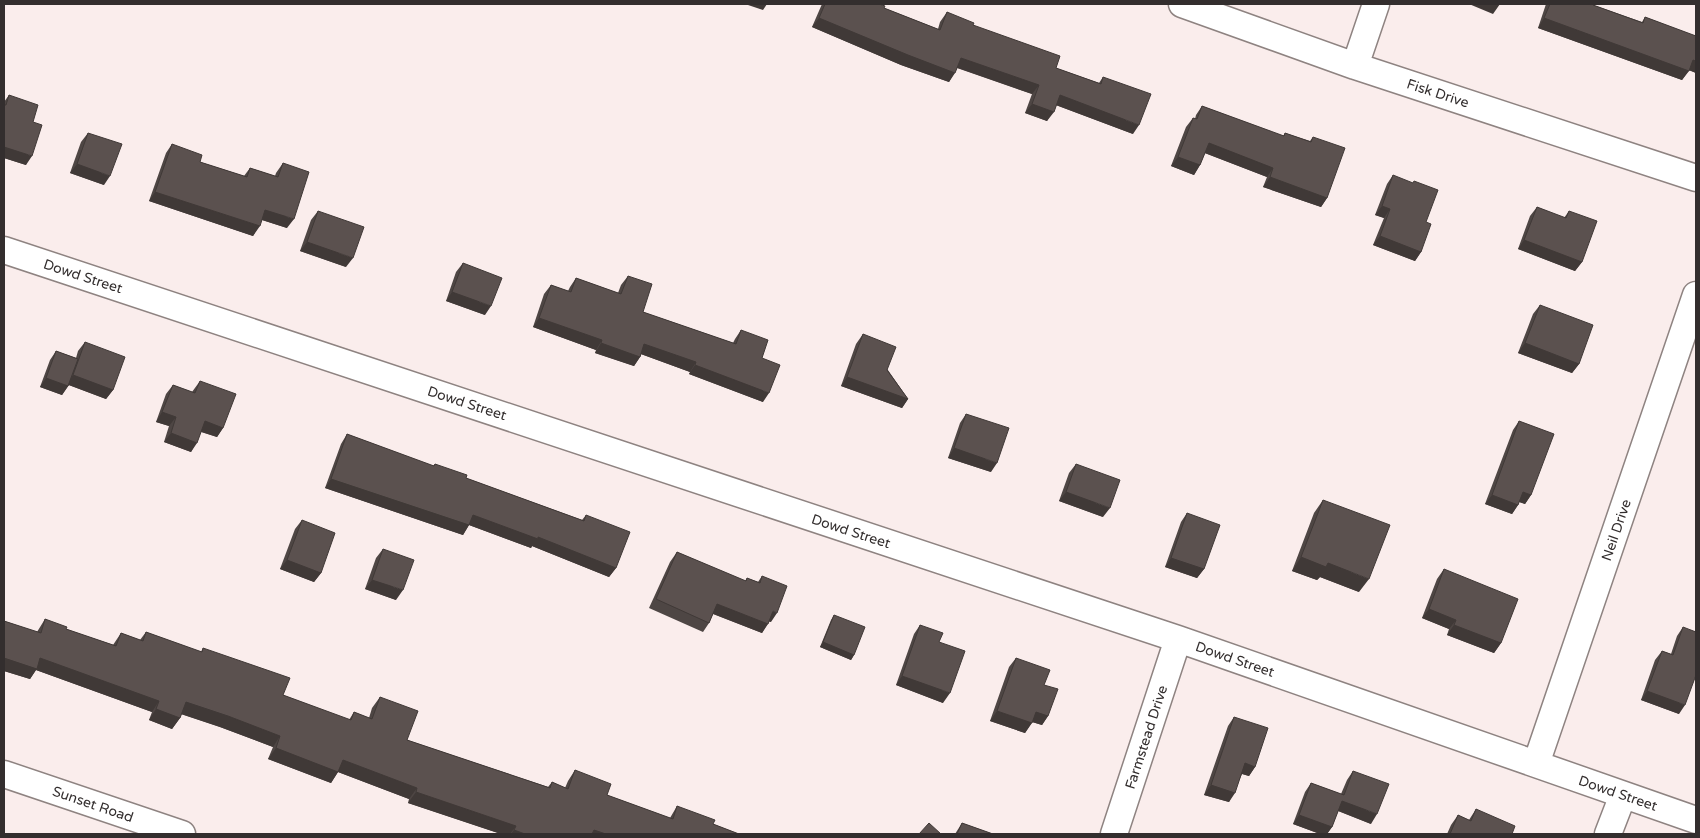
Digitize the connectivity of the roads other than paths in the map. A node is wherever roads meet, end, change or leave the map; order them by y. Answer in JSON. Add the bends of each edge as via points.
{"nodes":[{"id":1,"x":1182,"y":4,"type":"edge"},
{"id":2,"x":1376,"y":4,"type":"edge"},
{"id":3,"x":1355,"y":66,"type":"junction"},
{"id":4,"x":1696,"y":178,"type":"edge"},
{"id":5,"x":4,"y":250,"type":"edge"},
{"id":6,"x":1696,"y":295,"type":"edge"},
{"id":7,"x":1178,"y":639,"type":"junction"},
{"id":8,"x":1536,"y":764,"type":"junction"},
{"id":9,"x":4,"y":774,"type":"edge"},
{"id":10,"x":1623,"y":795,"type":"junction"},
{"id":11,"x":1696,"y":820,"type":"edge"},
{"id":12,"x":182,"y":834,"type":"edge"},
{"id":13,"x":1114,"y":834,"type":"edge"},
{"id":14,"x":1608,"y":834,"type":"edge"}],
"edges":[{"from":1,"to":3,"type":"street","name":"Fisk Drive"},
{"from":2,"to":3,"type":"street"},
{"from":3,"to":4,"type":"street","name":"Fisk Drive"},
{"from":5,"to":7,"type":"street","name":"Dowd Street"},
{"from":6,"to":8,"type":"street","name":"Neil Drive"},
{"from":7,"to":8,"type":"street","name":"Dowd Street"},
{"from":7,"to":13,"type":"street","name":"Farmstead Drive"},
{"from":8,"to":10,"type":"street","name":"Dowd Street"},
{"from":9,"to":12,"type":"street","name":"Sunset Road"},
{"from":10,"to":11,"type":"street","name":"Dowd Street"},
{"from":10,"to":14,"type":"street"}]}
